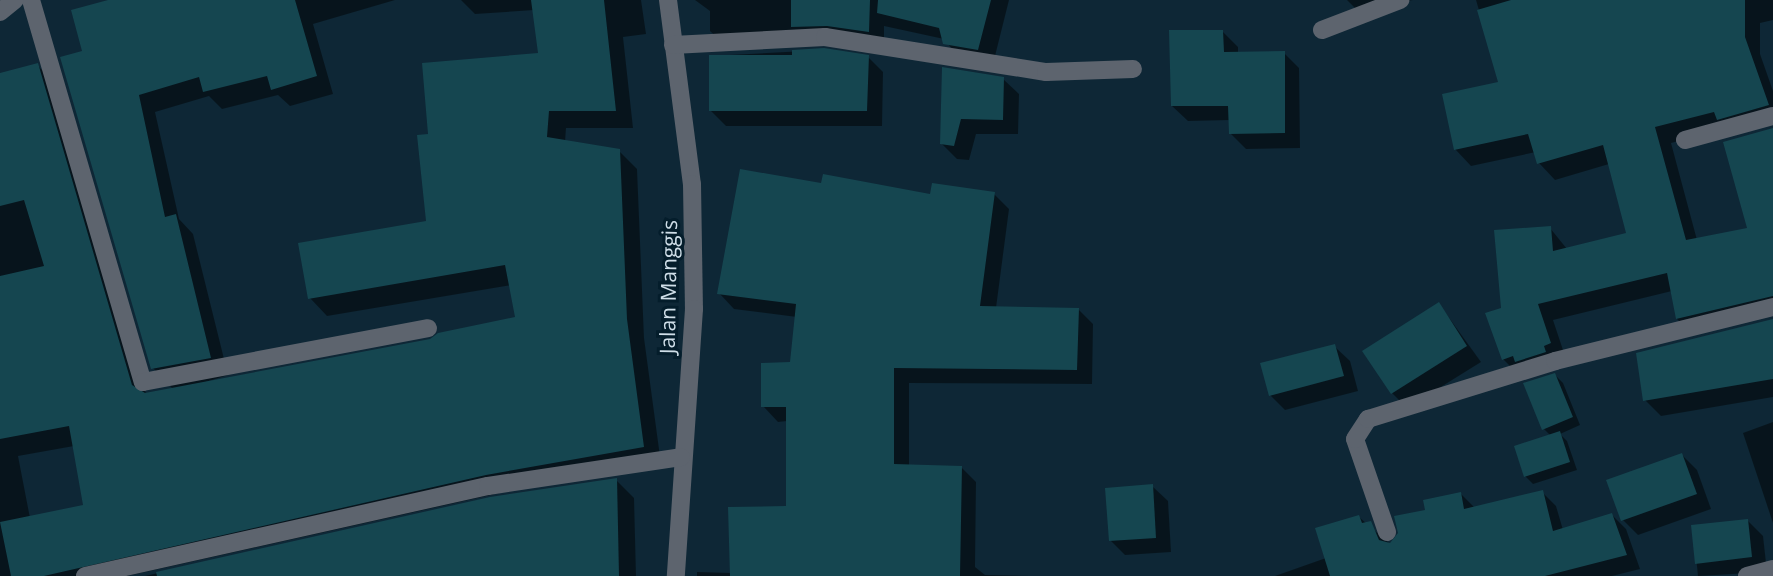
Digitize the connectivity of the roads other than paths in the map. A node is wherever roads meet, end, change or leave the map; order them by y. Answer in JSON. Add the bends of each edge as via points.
{"nodes":[{"id":1,"x":15,"y":0,"type":"edge"},
{"id":2,"x":31,"y":0,"type":"edge"},
{"id":3,"x":668,"y":0,"type":"edge"},
{"id":4,"x":1400,"y":0,"type":"edge"},
{"id":5,"x":0,"y":12,"type":"edge"},
{"id":6,"x":1322,"y":30,"type":"dead end"},
{"id":7,"x":673,"y":45,"type":"junction"},
{"id":8,"x":1133,"y":69,"type":"dead end"},
{"id":9,"x":1773,"y":116,"type":"edge"},
{"id":10,"x":1685,"y":140,"type":"dead end"},
{"id":11,"x":1773,"y":307,"type":"edge"},
{"id":12,"x":428,"y":328,"type":"dead end"},
{"id":13,"x":681,"y":457,"type":"junction"},
{"id":14,"x":1387,"y":532,"type":"dead end"},
{"id":15,"x":1773,"y":569,"type":"edge"},
{"id":16,"x":85,"y":576,"type":"edge"},
{"id":17,"x":676,"y":576,"type":"edge"},
{"id":18,"x":1747,"y":576,"type":"edge"}],
"edges":[{"from":1,"to":5,"type":"street"},
{"from":2,"to":12,"type":"street","via":[[143,382]]},
{"from":3,"to":7,"type":"street","name":"Jalan Manggis"},
{"from":4,"to":6,"type":"street"},
{"from":7,"to":8,"type":"street","via":[[825,37],[1046,72]]},
{"from":7,"to":13,"type":"street","name":"Jalan Manggis","via":[[692,184],[694,309]]},
{"from":9,"to":10,"type":"street"},
{"from":11,"to":14,"type":"street","via":[[1555,361],[1368,419],[1355,439]]},
{"from":13,"to":16,"type":"street","via":[[488,486]]},
{"from":13,"to":17,"type":"street","name":"Jalan Manggis"},
{"from":15,"to":18,"type":"street"}]}
